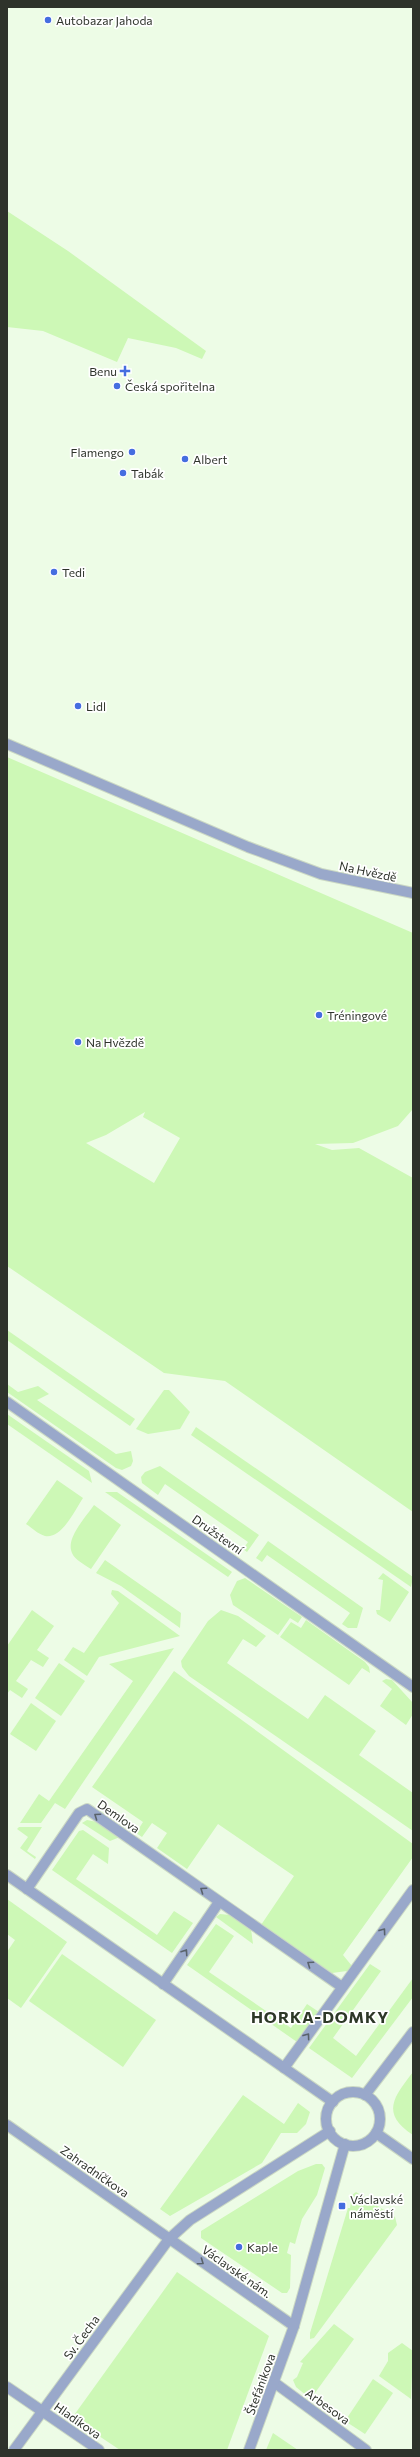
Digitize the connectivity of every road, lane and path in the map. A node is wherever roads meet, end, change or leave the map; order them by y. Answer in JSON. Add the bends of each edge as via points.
{"nodes":[{"id":1,"x":7,"y":744,"type":"edge"},
{"id":2,"x":413,"y":893,"type":"edge"},
{"id":3,"x":7,"y":1402,"type":"edge"},
{"id":4,"x":413,"y":1687,"type":"edge"},
{"id":5,"x":7,"y":1875,"type":"edge"},
{"id":6,"x":27,"y":1889,"type":"junction"},
{"id":7,"x":413,"y":1890,"type":"edge"},
{"id":8,"x":219,"y":1902,"type":"junction"},
{"id":9,"x":163,"y":1984,"type":"junction"},
{"id":10,"x":342,"y":1987,"type":"junction"},
{"id":11,"x":413,"y":2032,"type":"edge"},
{"id":12,"x":284,"y":2068,"type":"junction"},
{"id":13,"x":365,"y":2095,"type":"junction"},
{"id":14,"x":333,"y":2102,"type":"junction"},
{"id":15,"x":7,"y":2125,"type":"edge"},
{"id":16,"x":330,"y":2131,"type":"junction"},
{"id":17,"x":376,"y":2133,"type":"junction"},
{"id":18,"x":345,"y":2144,"type":"junction"},
{"id":19,"x":413,"y":2159,"type":"edge"},
{"id":20,"x":169,"y":2239,"type":"junction"},
{"id":21,"x":294,"y":2326,"type":"junction"},
{"id":22,"x":275,"y":2383,"type":"junction"},
{"id":23,"x":7,"y":2386,"type":"edge"},
{"id":24,"x":42,"y":2411,"type":"junction"},
{"id":25,"x":14,"y":2450,"type":"edge"},
{"id":26,"x":99,"y":2450,"type":"edge"},
{"id":27,"x":249,"y":2450,"type":"edge"},
{"id":28,"x":366,"y":2450,"type":"edge"}],
"edges":[{"from":1,"to":2,"type":"street","name":"Na Hvězdě","via":[[248,847],[321,874]]},
{"from":3,"to":4,"type":"street","name":"Družstevní"},
{"from":5,"to":6,"type":"street"},
{"from":8,"to":6,"type":"street","name":"Demlova","one_way":true,"via":[[87,1809],[78,1813]]},
{"from":6,"to":9,"type":"street"},
{"from":10,"to":7,"type":"street","one_way":true},
{"from":9,"to":8,"type":"street","one_way":true},
{"from":10,"to":8,"type":"street","name":"Demlova","one_way":true},
{"from":9,"to":12,"type":"street"},
{"from":12,"to":10,"type":"street","one_way":true},
{"from":11,"to":13,"type":"street"},
{"from":12,"to":14,"type":"street"},
{"from":13,"to":14,"type":"street","via":[[351,2092]]},
{"from":13,"to":17,"type":"street","via":[[379,2111]]},
{"from":14,"to":16,"type":"street","via":[[327,2115]]},
{"from":15,"to":20,"type":"street","name":"Zahradníčkova"},
{"from":16,"to":18,"type":"street","via":[[336,2139]]},
{"from":16,"to":20,"type":"street","via":[[190,2220]]},
{"from":17,"to":18,"type":"street","via":[[361,2145]]},
{"from":17,"to":19,"type":"street"},
{"from":18,"to":21,"type":"street"},
{"from":20,"to":21,"type":"street","name":"Václavské nám.","one_way":true},
{"from":20,"to":24,"type":"street","name":"Sv. Čecha"},
{"from":21,"to":22,"type":"street","name":"Štefánikova"},
{"from":22,"to":27,"type":"street","name":"Štefánikova"},
{"from":22,"to":28,"type":"street","name":"Arbesova"},
{"from":23,"to":24,"type":"street","name":"Hladíkova"},
{"from":24,"to":25,"type":"street","name":"Sv. Čecha"},
{"from":24,"to":26,"type":"street","name":"Hladíkova"}]}
